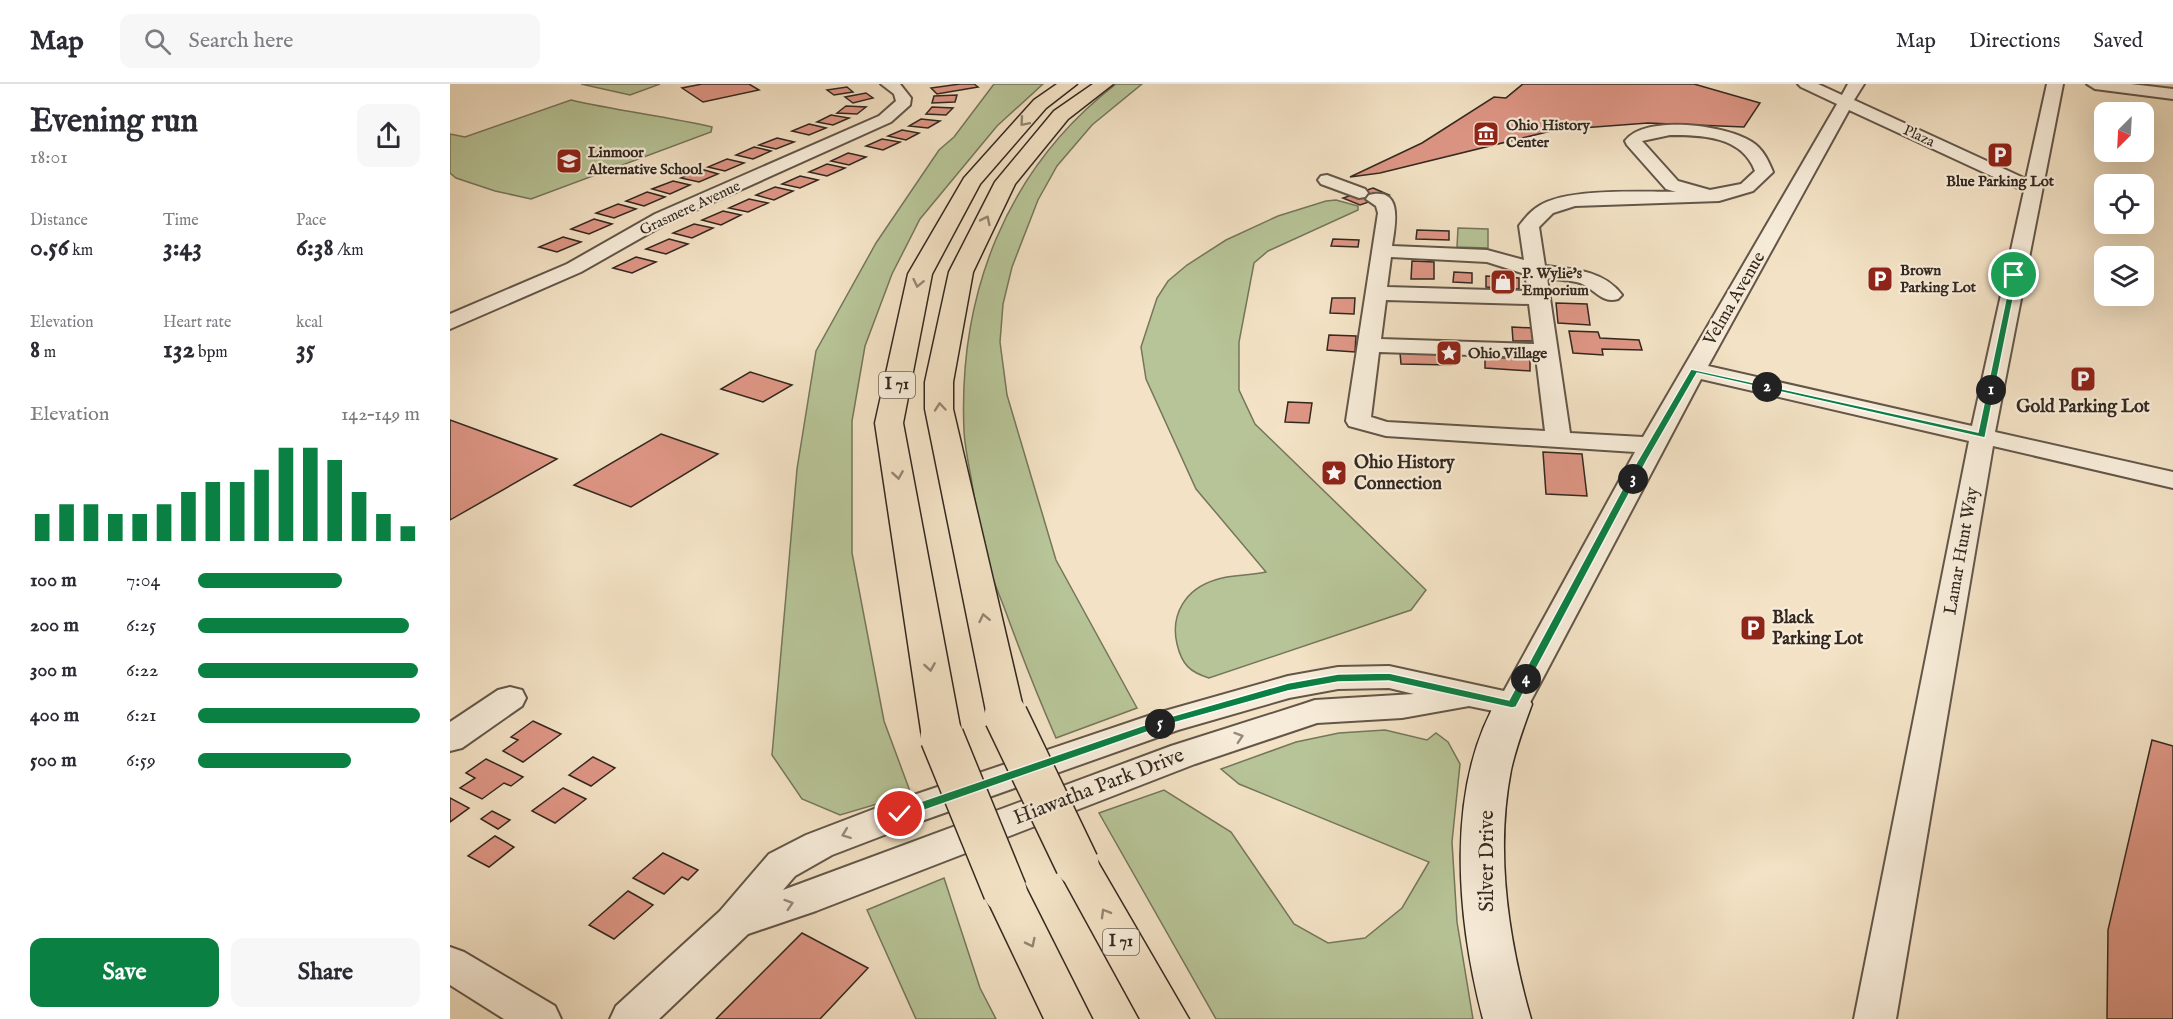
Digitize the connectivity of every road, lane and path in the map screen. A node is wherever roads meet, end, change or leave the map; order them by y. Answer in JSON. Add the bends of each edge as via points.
{"nodes":[{"id":1,"x":889,"y":84,"type":"edge"},
{"id":2,"x":1068,"y":84,"type":"edge"},
{"id":3,"x":1104,"y":84,"type":"edge"},
{"id":4,"x":1806,"y":84,"type":"edge"},
{"id":5,"x":2055,"y":84,"type":"edge"},
{"id":6,"x":2095,"y":84,"type":"edge"},
{"id":7,"x":1852,"y":93,"type":"edge"},
{"id":8,"x":2173,"y":94,"type":"edge"},
{"id":9,"x":1327,"y":180,"type":"dead end"},
{"id":10,"x":2032,"y":188,"type":"junction"},
{"id":11,"x":1666,"y":191,"type":"junction"},
{"id":12,"x":1382,"y":251,"type":"junction"},
{"id":13,"x":1535,"y":270,"type":"junction"},
{"id":14,"x":1376,"y":293,"type":"junction"},
{"id":15,"x":1611,"y":295,"type":"dead end"},
{"id":16,"x":450,"y":297,"type":"edge"},
{"id":17,"x":1539,"y":298,"type":"junction"},
{"id":18,"x":483,"y":308,"type":"junction"},
{"id":19,"x":450,"y":322,"type":"edge"},
{"id":20,"x":1368,"y":345,"type":"junction"},
{"id":21,"x":1546,"y":351,"type":"junction"},
{"id":22,"x":1694,"y":370,"type":"junction"},
{"id":23,"x":1982,"y":436,"type":"junction"},
{"id":24,"x":1559,"y":440,"type":"junction"},
{"id":25,"x":1651,"y":445,"type":"junction"},
{"id":26,"x":2173,"y":480,"type":"edge"},
{"id":27,"x":510,"y":698,"type":"dead end"},
{"id":28,"x":1493,"y":700,"type":"junction"},
{"id":29,"x":450,"y":739,"type":"edge"},
{"id":30,"x":734,"y":922,"type":"junction"},
{"id":31,"x":450,"y":964,"type":"edge"},
{"id":32,"x":540,"y":1019,"type":"edge"},
{"id":33,"x":631,"y":1019,"type":"edge"},
{"id":34,"x":1068,"y":1019,"type":"edge"},
{"id":35,"x":1165,"y":1019,"type":"edge"},
{"id":36,"x":1507,"y":1019,"type":"edge"},
{"id":37,"x":1875,"y":1019,"type":"edge"}],
"edges":[{"from":1,"to":18,"type":"street","name":"Grasmere Avenue","via":[[903,94],[904,102],[885,119],[662,218],[574,268]]},
{"from":2,"to":34,"type":"highway","number":"I 71","one_way":true,"bridge":true,"via":[[1040,104],[971,182],[920,274],[889,423],[942,737],[1005,891]]},
{"from":35,"to":3,"type":"highway","number":"I 71","one_way":true,"bridge":true,"via":[[1077,864],[1006,716],[939,409],[939,382],[961,272],[1005,182],[1061,115]]},
{"from":4,"to":7,"type":"street","name":"Plaza"},
{"from":5,"to":10,"type":"street","name":"Lamar Hunt Way"},
{"from":6,"to":8,"type":"street"},
{"from":7,"to":10,"type":"street","name":"Plaza"},
{"from":7,"to":22,"type":"street","name":"Velma Avenue"},
{"from":9,"to":12,"type":"street","via":[[1384,203],[1387,213]]},
{"from":10,"to":23,"type":"street","name":"Lamar Hunt Way"},
{"from":11,"to":11,"type":"street","via":[[1706,195],[1743,189],[1761,179],[1764,172],[1758,154],[1737,140],[1713,133],[1664,130],[1637,136],[1634,141]]},
{"from":11,"to":13,"type":"street","via":[[1573,201],[1542,210],[1529,226]]},
{"from":12,"to":13,"type":"street","via":[[1486,256]]},
{"from":12,"to":14,"type":"street"},
{"from":13,"to":15,"type":"street","via":[[1596,282]]},
{"from":13,"to":17,"type":"street"},
{"from":14,"to":17,"type":"street"},
{"from":14,"to":20,"type":"street"},
{"from":16,"to":18,"type":"street"},
{"from":17,"to":21,"type":"street"},
{"from":18,"to":19,"type":"street","name":"Grasmere Avenue"},
{"from":20,"to":21,"type":"street"},
{"from":20,"to":24,"type":"street","via":[[1358,421],[1386,429]]},
{"from":21,"to":24,"type":"street"},
{"from":22,"to":23,"type":"street"},
{"from":22,"to":25,"type":"street","name":"Velma Avenue"},
{"from":23,"to":26,"type":"street"},
{"from":23,"to":37,"type":"street","name":"Lamar Hunt Way"},
{"from":24,"to":25,"type":"street"},
{"from":25,"to":28,"type":"street","name":"Velma Avenue"},
{"from":27,"to":29,"type":"street"},
{"from":30,"to":28,"type":"street","name":"Hiawatha Park Drive","one_way":true,"via":[[802,900],[1183,754],[1315,712]]},
{"from":28,"to":30,"type":"street","name":"Hiawatha Park Drive","one_way":true,"via":[[1389,677],[1338,678],[1288,687],[1166,722],[819,845],[782,865]]},
{"from":28,"to":36,"type":"street","name":"Silver Drive","via":[[1483,854],[1491,956]]},
{"from":30,"to":33,"type":"street","name":"Hiawatha Park Drive"},
{"from":31,"to":32,"type":"street"}]}
